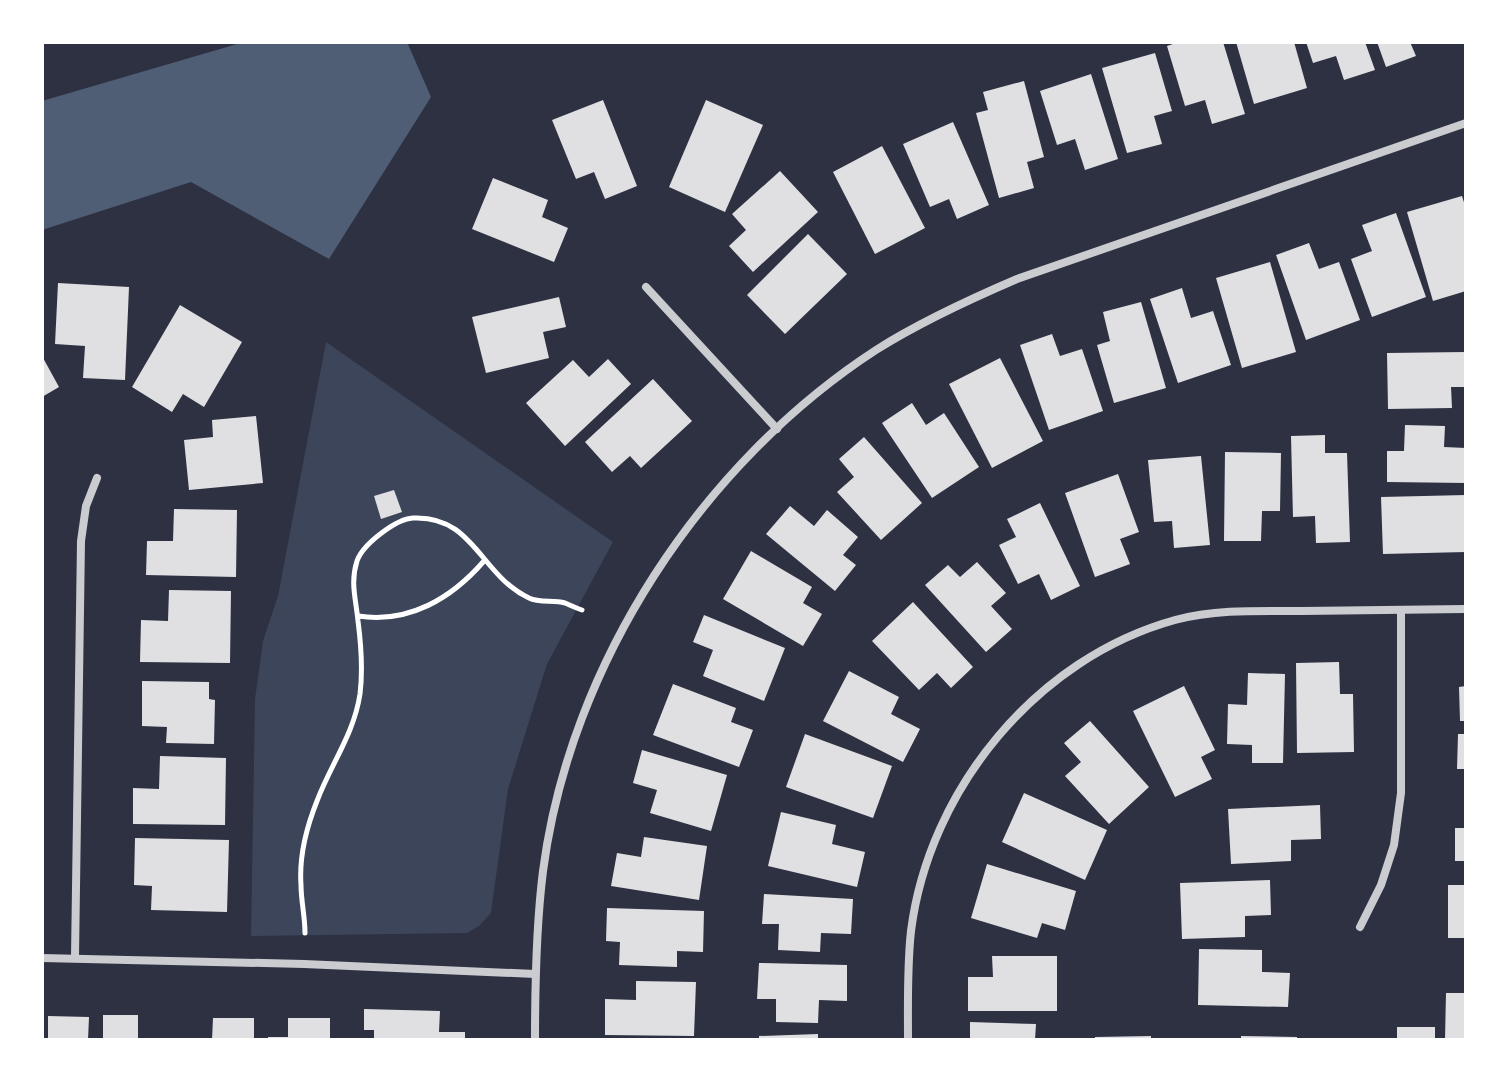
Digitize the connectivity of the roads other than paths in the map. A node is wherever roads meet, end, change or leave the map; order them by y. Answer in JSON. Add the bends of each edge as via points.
{"nodes":[{"id":1,"x":1466,"y":123,"type":"edge"},
{"id":2,"x":646,"y":287,"type":"dead end"},
{"id":3,"x":777,"y":429,"type":"junction"},
{"id":4,"x":97,"y":478,"type":"dead end"},
{"id":5,"x":1466,"y":609,"type":"edge"},
{"id":6,"x":1401,"y":610,"type":"junction"},
{"id":7,"x":1360,"y":927,"type":"dead end"},
{"id":8,"x":75,"y":957,"type":"junction"},
{"id":9,"x":42,"y":958,"type":"edge"},
{"id":10,"x":535,"y":974,"type":"junction"},
{"id":11,"x":535,"y":1040,"type":"edge"},
{"id":12,"x":908,"y":1040,"type":"edge"}],
"edges":[{"from":1,"to":3,"type":"street","via":[[956,305],[876,350]]},
{"from":2,"to":3,"type":"street"},
{"from":3,"to":10,"type":"street","via":[[727,479],[678,540],[603,668],[560,791],[543,868]]},
{"from":4,"to":8,"type":"street","via":[[81,541]]},
{"from":5,"to":6,"type":"street"},
{"from":6,"to":7,"type":"street","via":[[1401,793],[1394,845]]},
{"from":6,"to":12,"type":"street","via":[[1229,612],[1177,620],[1137,633],[1052,684],[1008,724],[945,817],[924,872],[911,930]]},
{"from":8,"to":9,"type":"street"},
{"from":8,"to":10,"type":"street"},
{"from":10,"to":11,"type":"street"}]}
